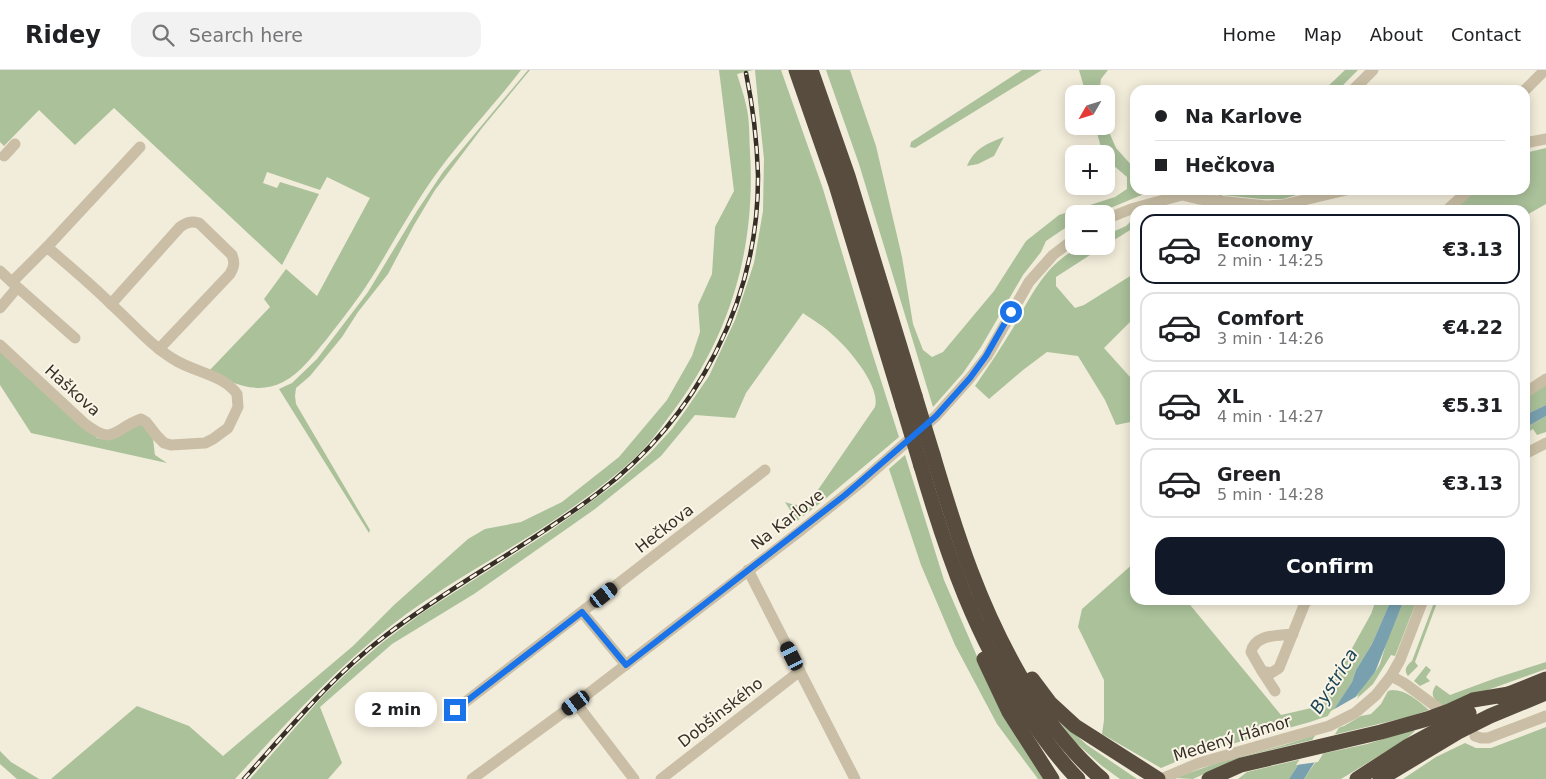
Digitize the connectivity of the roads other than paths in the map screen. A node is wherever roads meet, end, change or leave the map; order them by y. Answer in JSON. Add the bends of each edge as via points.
{"nodes":[{"id":1,"x":796,"y":70,"type":"edge"},
{"id":2,"x":811,"y":70,"type":"edge"},
{"id":3,"x":1373,"y":70,"type":"edge"},
{"id":4,"x":1545,"y":70,"type":"edge"},
{"id":5,"x":1358,"y":85,"type":"edge"},
{"id":6,"x":1530,"y":85,"type":"edge"},
{"id":7,"x":1546,"y":139,"type":"edge"},
{"id":8,"x":1530,"y":142,"type":"edge"},
{"id":9,"x":15,"y":144,"type":"dead end"},
{"id":10,"x":140,"y":147,"type":"dead end"},
{"id":11,"x":1,"y":156,"type":"edge"},
{"id":12,"x":1179,"y":195,"type":"edge"},
{"id":13,"x":1208,"y":195,"type":"edge"},
{"id":14,"x":1326,"y":195,"type":"edge"},
{"id":15,"x":1464,"y":195,"type":"edge"},
{"id":16,"x":1145,"y":205,"type":"edge"},
{"id":17,"x":1248,"y":205,"type":"edge"},
{"id":18,"x":1287,"y":205,"type":"edge"},
{"id":19,"x":1452,"y":205,"type":"edge"},
{"id":20,"x":1130,"y":209,"type":"edge"},
{"id":21,"x":1115,"y":216,"type":"edge"},
{"id":22,"x":1065,"y":246,"type":"edge"},
{"id":23,"x":46,"y":247,"type":"junction"},
{"id":24,"x":0,"y":271,"type":"edge"},
{"id":25,"x":14,"y":283,"type":"junction"},
{"id":26,"x":111,"y":304,"type":"junction"},
{"id":27,"x":0,"y":308,"type":"edge"},
{"id":28,"x":75,"y":338,"type":"dead end"},
{"id":29,"x":0,"y":345,"type":"edge"},
{"id":30,"x":159,"y":349,"type":"junction"},
{"id":31,"x":1546,"y":379,"type":"edge"},
{"id":32,"x":1530,"y":390,"type":"edge"},
{"id":33,"x":1546,"y":443,"type":"edge"},
{"id":34,"x":1530,"y":451,"type":"edge"},
{"id":35,"x":765,"y":470,"type":"dead end"},
{"id":36,"x":946,"y":548,"type":"junction"},
{"id":37,"x":748,"y":570,"type":"junction"},
{"id":38,"x":984,"y":605,"type":"junction"},
{"id":39,"x":1305,"y":605,"type":"edge"},
{"id":40,"x":1421,"y":605,"type":"edge"},
{"id":41,"x":582,"y":612,"type":"junction"},
{"id":42,"x":1293,"y":634,"type":"junction"},
{"id":43,"x":626,"y":665,"type":"junction"},
{"id":44,"x":800,"y":671,"type":"junction"},
{"id":45,"x":1262,"y":671,"type":"junction"},
{"id":46,"x":1391,"y":676,"type":"junction"},
{"id":47,"x":1546,"y":679,"type":"edge"},
{"id":48,"x":1275,"y":691,"type":"dead end"},
{"id":49,"x":1509,"y":694,"type":"junction"},
{"id":50,"x":1546,"y":694,"type":"edge"},
{"id":51,"x":1546,"y":701,"type":"edge"},
{"id":52,"x":576,"y":703,"type":"junction"},
{"id":53,"x":1438,"y":708,"type":"dead end"},
{"id":54,"x":455,"y":710,"type":"dead end"},
{"id":55,"x":1546,"y":716,"type":"edge"},
{"id":56,"x":1475,"y":736,"type":"dead end"},
{"id":57,"x":1081,"y":775,"type":"edge"},
{"id":58,"x":1393,"y":776,"type":"edge"},
{"id":59,"x":472,"y":779,"type":"edge"},
{"id":60,"x":634,"y":779,"type":"edge"},
{"id":61,"x":661,"y":779,"type":"edge"},
{"id":62,"x":855,"y":779,"type":"edge"},
{"id":63,"x":1052,"y":779,"type":"edge"},
{"id":64,"x":1102,"y":779,"type":"edge"},
{"id":65,"x":1160,"y":779,"type":"edge"},
{"id":66,"x":1209,"y":779,"type":"edge"},
{"id":67,"x":1357,"y":779,"type":"edge"},
{"id":68,"x":1380,"y":779,"type":"edge"}],
"edges":[{"from":1,"to":36,"type":"highway","bridge":true,"via":[[836,186]]},
{"from":2,"to":38,"type":"highway","bridge":true,"via":[[848,176],[966,563]]},
{"from":3,"to":5,"type":"street"},
{"from":4,"to":6,"type":"street"},
{"from":7,"to":8,"type":"street"},
{"from":9,"to":11,"type":"street"},
{"from":10,"to":23,"type":"street"},
{"from":12,"to":16,"type":"street"},
{"from":13,"to":17,"type":"street"},
{"from":14,"to":18,"type":"street"},
{"from":15,"to":19,"type":"street"},
{"from":20,"to":21,"type":"street"},
{"from":22,"to":37,"type":"street","name":"Na Karlove","via":[[1029,282],[986,356],[936,416],[860,483]]},
{"from":23,"to":25,"type":"street"},
{"from":23,"to":26,"type":"street","name":"Haškova"},
{"from":24,"to":25,"type":"street"},
{"from":25,"to":27,"type":"street","via":[[16,289]]},
{"from":25,"to":28,"type":"street"},
{"from":26,"to":30,"type":"street","name":"Haškova"},
{"from":26,"to":30,"type":"street","via":[[180,227],[192,221],[199,224],[232,255],[234,267]]},
{"from":29,"to":30,"type":"street","name":"Haškova","via":[[95,432],[110,436],[141,419],[164,443],[204,443],[213,439],[228,428],[238,407],[237,394],[228,384],[188,368]]},
{"from":31,"to":32,"type":"street"},
{"from":33,"to":34,"type":"street"},
{"from":35,"to":41,"type":"street","name":"Hečkova"},
{"from":36,"to":57,"type":"highway","via":[[982,637],[1009,685],[1049,746]]},
{"from":36,"to":63,"type":"highway","via":[[949,576],[970,630],[1009,712]]},
{"from":37,"to":43,"type":"street","name":"Na Karlove"},
{"from":37,"to":44,"type":"street"},
{"from":38,"to":57,"type":"highway","via":[[1006,652],[1064,742]]},
{"from":38,"to":65,"type":"highway","via":[[1050,703],[1094,739]]},
{"from":39,"to":42,"type":"street"},
{"from":40,"to":46,"type":"street","name":"Medený Hámor"},
{"from":41,"to":43,"type":"street"},
{"from":41,"to":54,"type":"street","name":"Hečkova"},
{"from":42,"to":45,"type":"street","via":[[1279,668],[1271,673]]},
{"from":42,"to":45,"type":"street","via":[[1258,640],[1252,646],[1251,652]]},
{"from":43,"to":52,"type":"street","name":"Na Karlove"},
{"from":44,"to":61,"type":"street","name":"Dobšinského"},
{"from":44,"to":62,"type":"street"},
{"from":45,"to":48,"type":"street"},
{"from":46,"to":53,"type":"street"},
{"from":46,"to":65,"type":"street","name":"Medený Hámor","via":[[1366,705],[1344,720],[1199,763]]},
{"from":47,"to":49,"type":"highway"},
{"from":49,"to":66,"type":"highway","via":[[1473,700],[1427,719],[1241,765]]},
{"from":49,"to":67,"type":"highway","via":[[1452,721]]},
{"from":50,"to":58,"type":"highway","via":[[1458,732]]},
{"from":51,"to":58,"type":"highway","via":[[1462,737]]},
{"from":52,"to":59,"type":"street","name":"Na Karlove"},
{"from":52,"to":60,"type":"street"},
{"from":55,"to":56,"type":"street","via":[[1488,738]]},
{"from":57,"to":64,"type":"highway"},
{"from":58,"to":68,"type":"highway"}]}
